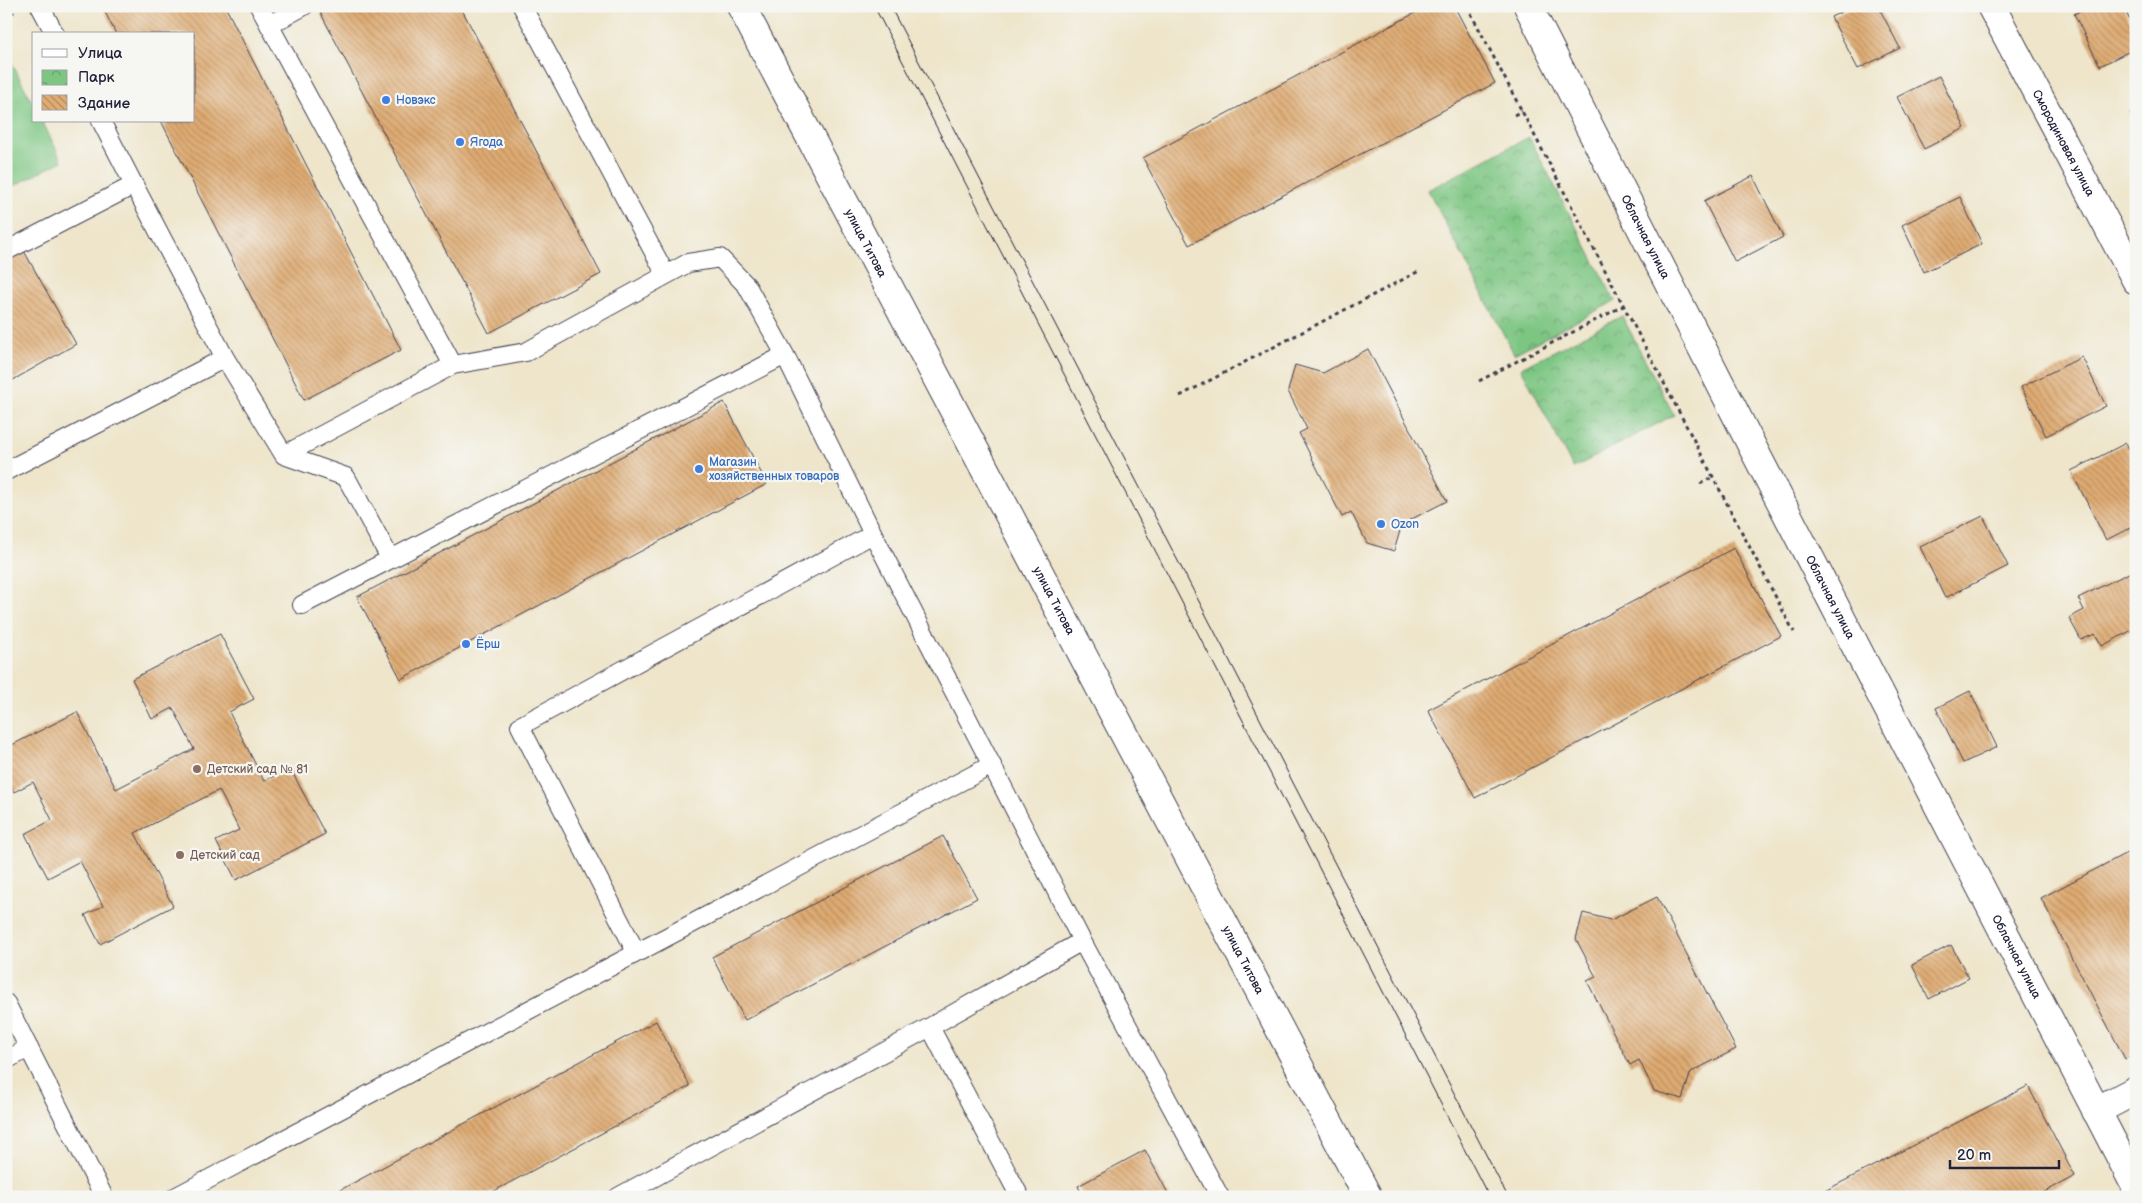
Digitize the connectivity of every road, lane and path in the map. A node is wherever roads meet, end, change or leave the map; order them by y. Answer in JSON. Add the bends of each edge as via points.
{"nodes":[{"id":1,"x":40,"y":6,"type":"edge"},
{"id":2,"x":259,"y":6,"type":"edge"},
{"id":3,"x":304,"y":6,"type":"edge"},
{"id":4,"x":522,"y":6,"type":"edge"},
{"id":5,"x":742,"y":6,"type":"edge"},
{"id":6,"x":1467,"y":6,"type":"edge"},
{"id":7,"x":1528,"y":6,"type":"edge"},
{"id":8,"x":1991,"y":6,"type":"edge"},
{"id":9,"x":269,"y":25,"type":"junction"},
{"id":10,"x":54,"y":32,"type":"edge"},
{"id":11,"x":1522,"y":111,"type":"junction"},
{"id":12,"x":1514,"y":115,"type":"dead end"},
{"id":13,"x":102,"y":122,"type":"edge"},
{"id":14,"x":134,"y":185,"type":"junction"},
{"id":15,"x":6,"y":251,"type":"edge"},
{"id":16,"x":1421,"y":270,"type":"dead end"},
{"id":17,"x":666,"y":275,"type":"junction"},
{"id":18,"x":2136,"y":280,"type":"edge"},
{"id":19,"x":1623,"y":306,"type":"junction"},
{"id":20,"x":785,"y":355,"type":"junction"},
{"id":21,"x":225,"y":358,"type":"junction"},
{"id":22,"x":453,"y":365,"type":"junction"},
{"id":23,"x":1479,"y":381,"type":"dead end"},
{"id":24,"x":1180,"y":396,"type":"dead end"},
{"id":25,"x":284,"y":455,"type":"junction"},
{"id":26,"x":6,"y":471,"type":"edge"},
{"id":27,"x":1713,"y":477,"type":"junction"},
{"id":28,"x":1700,"y":484,"type":"dead end"},
{"id":29,"x":872,"y":534,"type":"junction"},
{"id":30,"x":390,"y":558,"type":"junction"},
{"id":31,"x":302,"y":604,"type":"dead end"},
{"id":32,"x":1794,"y":632,"type":"dead end"},
{"id":33,"x":992,"y":765,"type":"junction"},
{"id":34,"x":1082,"y":941,"type":"junction"},
{"id":35,"x":636,"y":952,"type":"junction"},
{"id":36,"x":6,"y":1003,"type":"edge"},
{"id":37,"x":930,"y":1027,"type":"junction"},
{"id":38,"x":29,"y":1048,"type":"junction"},
{"id":39,"x":6,"y":1060,"type":"edge"},
{"id":40,"x":2136,"y":1090,"type":"edge"},
{"id":41,"x":2096,"y":1111,"type":"junction"},
{"id":42,"x":2136,"y":1186,"type":"edge"},
{"id":43,"x":104,"y":1197,"type":"edge"},
{"id":44,"x":175,"y":1197,"type":"edge"},
{"id":45,"x":618,"y":1197,"type":"edge"},
{"id":46,"x":1020,"y":1197,"type":"edge"},
{"id":47,"x":1220,"y":1197,"type":"edge"},
{"id":48,"x":1368,"y":1197,"type":"edge"}],
"edges":[{"from":1,"to":10,"type":"lane"},
{"from":2,"to":9,"type":"lane"},
{"from":3,"to":9,"type":"lane"},
{"from":4,"to":17,"type":"lane"},
{"from":5,"to":48,"type":"street","name":"улица Титова"},
{"from":6,"to":11,"type":"path"},
{"from":7,"to":41,"type":"street","name":"Облачная улица","via":[[1760,463]]},
{"from":8,"to":18,"type":"street","name":"Смородиновая улица"},
{"from":9,"to":22,"type":"lane"},
{"from":11,"to":12,"type":"path"},
{"from":11,"to":19,"type":"path"},
{"from":13,"to":14,"type":"lane"},
{"from":14,"to":15,"type":"lane"},
{"from":14,"to":21,"type":"lane"},
{"from":16,"to":24,"type":"path"},
{"from":17,"to":20,"type":"lane","via":[[688,263],[720,258],[747,286]]},
{"from":17,"to":22,"type":"lane","via":[[526,352]]},
{"from":19,"to":23,"type":"path"},
{"from":19,"to":27,"type":"path"},
{"from":20,"to":29,"type":"lane"},
{"from":20,"to":30,"type":"lane"},
{"from":21,"to":25,"type":"lane"},
{"from":21,"to":26,"type":"lane"},
{"from":22,"to":25,"type":"lane"},
{"from":25,"to":30,"type":"lane","via":[[346,477]]},
{"from":27,"to":28,"type":"path"},
{"from":27,"to":32,"type":"path"},
{"from":29,"to":33,"type":"lane"},
{"from":29,"to":35,"type":"lane","via":[[520,726]]},
{"from":30,"to":31,"type":"lane"},
{"from":33,"to":34,"type":"lane"},
{"from":33,"to":35,"type":"lane"},
{"from":34,"to":37,"type":"lane"},
{"from":34,"to":47,"type":"lane"},
{"from":35,"to":44,"type":"lane"},
{"from":36,"to":38,"type":"lane"},
{"from":37,"to":45,"type":"lane"},
{"from":37,"to":46,"type":"lane"},
{"from":38,"to":39,"type":"lane"},
{"from":38,"to":43,"type":"lane"},
{"from":40,"to":41,"type":"street"},
{"from":41,"to":42,"type":"street","name":"Облачная улица"}]}
